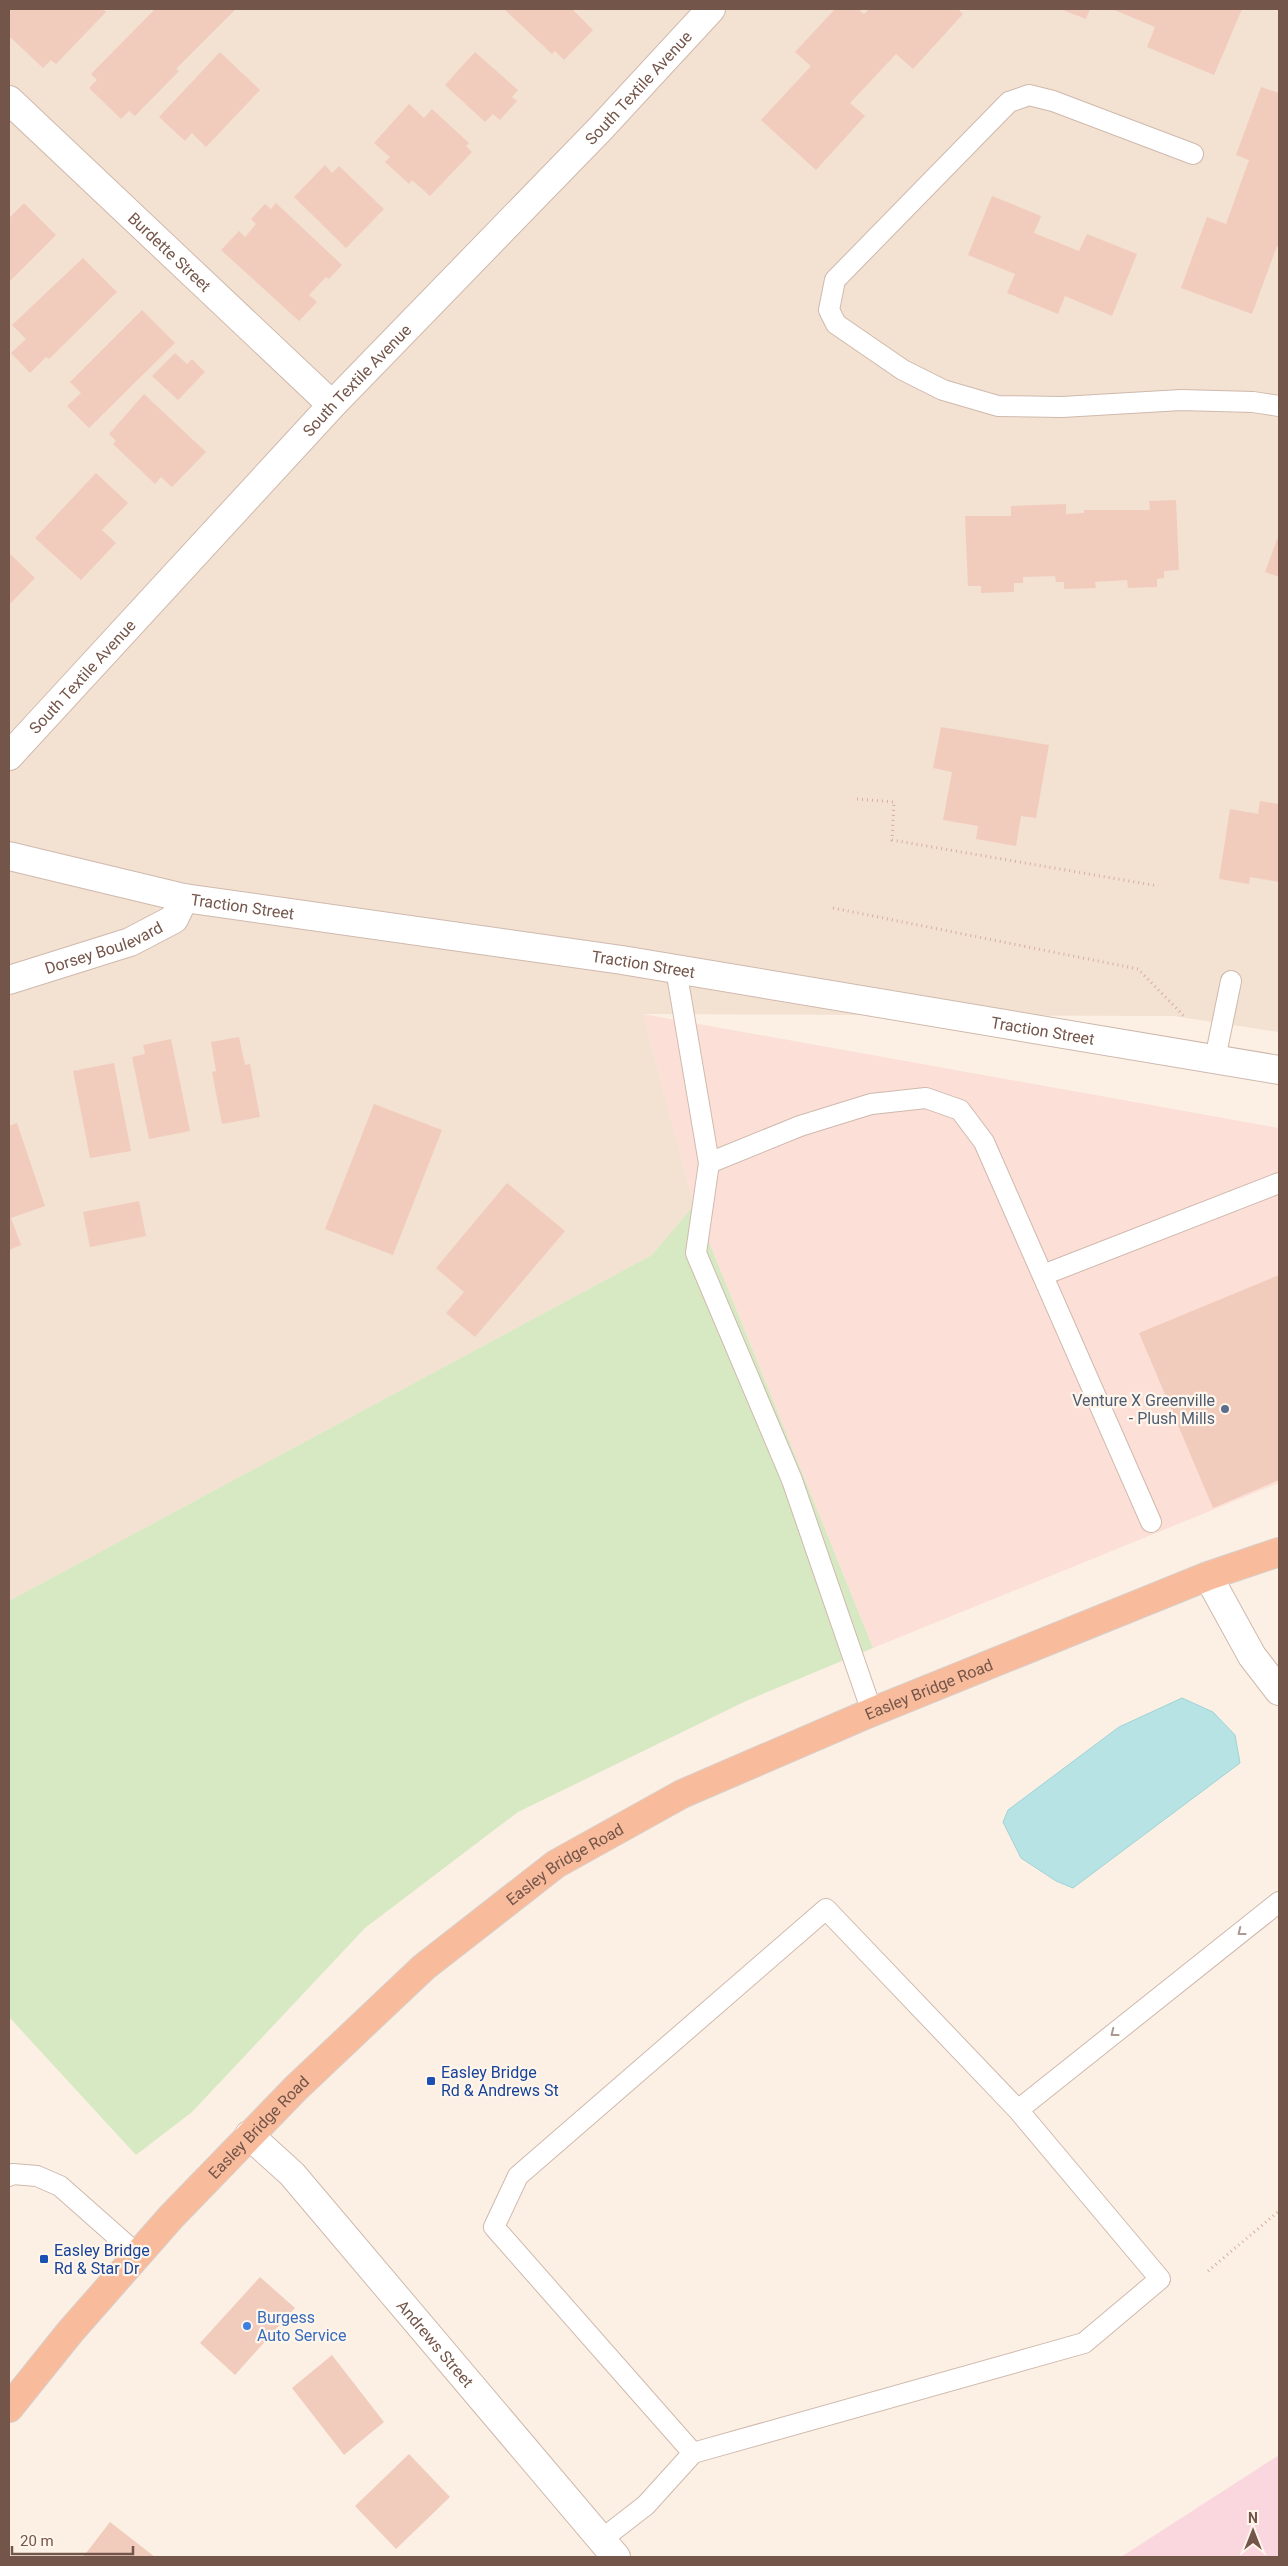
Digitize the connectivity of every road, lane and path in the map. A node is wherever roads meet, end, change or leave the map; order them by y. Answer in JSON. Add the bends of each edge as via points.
{"nodes":[{"id":1,"x":711,"y":9,"type":"edge"},
{"id":2,"x":9,"y":100,"type":"edge"},
{"id":3,"x":1193,"y":154,"type":"dead end"},
{"id":4,"x":332,"y":405,"type":"junction"},
{"id":5,"x":1279,"y":406,"type":"edge"},
{"id":6,"x":9,"y":756,"type":"edge"},
{"id":7,"x":857,"y":799,"type":"dead end"},
{"id":8,"x":9,"y":856,"type":"edge"},
{"id":9,"x":1158,"y":886,"type":"dead end"},
{"id":10,"x":184,"y":898,"type":"junction"},
{"id":11,"x":833,"y":908,"type":"dead end"},
{"id":12,"x":676,"y":969,"type":"junction"},
{"id":13,"x":9,"y":980,"type":"edge"},
{"id":14,"x":1231,"y":981,"type":"dead end"},
{"id":15,"x":1188,"y":1020,"type":"dead end"},
{"id":16,"x":1215,"y":1059,"type":"junction"},
{"id":17,"x":1279,"y":1070,"type":"edge"},
{"id":18,"x":709,"y":1163,"type":"junction"},
{"id":19,"x":1279,"y":1183,"type":"edge"},
{"id":20,"x":1043,"y":1275,"type":"junction"},
{"id":21,"x":1151,"y":1522,"type":"dead end"},
{"id":22,"x":1279,"y":1552,"type":"edge"},
{"id":23,"x":1208,"y":1576,"type":"junction"},
{"id":24,"x":1279,"y":1691,"type":"edge"},
{"id":25,"x":872,"y":1712,"type":"junction"},
{"id":26,"x":1279,"y":1902,"type":"edge"},
{"id":27,"x":1018,"y":2110,"type":"junction"},
{"id":28,"x":249,"y":2135,"type":"junction"},
{"id":29,"x":9,"y":2176,"type":"edge"},
{"id":30,"x":1279,"y":2211,"type":"edge"},
{"id":31,"x":138,"y":2255,"type":"junction"},
{"id":32,"x":1208,"y":2271,"type":"dead end"},
{"id":33,"x":9,"y":2408,"type":"edge"},
{"id":34,"x":694,"y":2453,"type":"junction"},
{"id":35,"x":608,"y":2549,"type":"edge"}],
"edges":[{"from":1,"to":4,"type":"street","name":"South Textile Avenue","via":[[601,128]]},
{"from":2,"to":4,"type":"street","name":"Burdette Street"},
{"from":3,"to":5,"type":"lane","via":[[1053,101],[1030,95],[1010,102],[834,280],[829,310],[836,324],[903,370],[943,390],[998,406],[1062,407],[1180,400]]},
{"from":4,"to":6,"type":"street","name":"South Textile Avenue"},
{"from":7,"to":9,"type":"path","via":[[894,802],[892,840]]},
{"from":8,"to":10,"type":"street","name":"Traction Street"},
{"from":10,"to":12,"type":"street","name":"Traction Street"},
{"from":10,"to":13,"type":"street","name":"Dorsey Boulevard","via":[[174,919],[130,942]]},
{"from":11,"to":15,"type":"path","via":[[1138,969]]},
{"from":12,"to":16,"type":"street","name":"Traction Street"},
{"from":12,"to":18,"type":"lane"},
{"from":14,"to":16,"type":"lane"},
{"from":16,"to":17,"type":"street","name":"Traction Street"},
{"from":18,"to":20,"type":"lane","via":[[800,1126],[871,1104],[926,1098],[960,1110],[984,1142]]},
{"from":18,"to":25,"type":"lane","via":[[696,1253],[792,1480]]},
{"from":19,"to":20,"type":"lane"},
{"from":20,"to":21,"type":"lane"},
{"from":22,"to":23,"type":"highway","name":"Easley Bridge Road"},
{"from":23,"to":24,"type":"street","via":[[1252,1656]]},
{"from":23,"to":25,"type":"highway","name":"Easley Bridge Road"},
{"from":25,"to":28,"type":"highway","name":"Easley Bridge Road","via":[[682,1794],[556,1864],[424,1968]]},
{"from":26,"to":27,"type":"lane","one_way":true},
{"from":27,"to":34,"type":"lane","via":[[1160,2279],[1084,2343]]},
{"from":27,"to":34,"type":"lane","via":[[826,1909],[518,2176],[494,2227]]},
{"from":28,"to":31,"type":"highway","name":"Easley Bridge Road"},
{"from":28,"to":35,"type":"street","name":"Andrews Street","via":[[292,2174]]},
{"from":29,"to":31,"type":"lane","via":[[37,2176],[60,2186]]},
{"from":30,"to":32,"type":"path"},
{"from":31,"to":33,"type":"highway","name":"Easley Bridge Road"},
{"from":34,"to":35,"type":"lane"}]}
